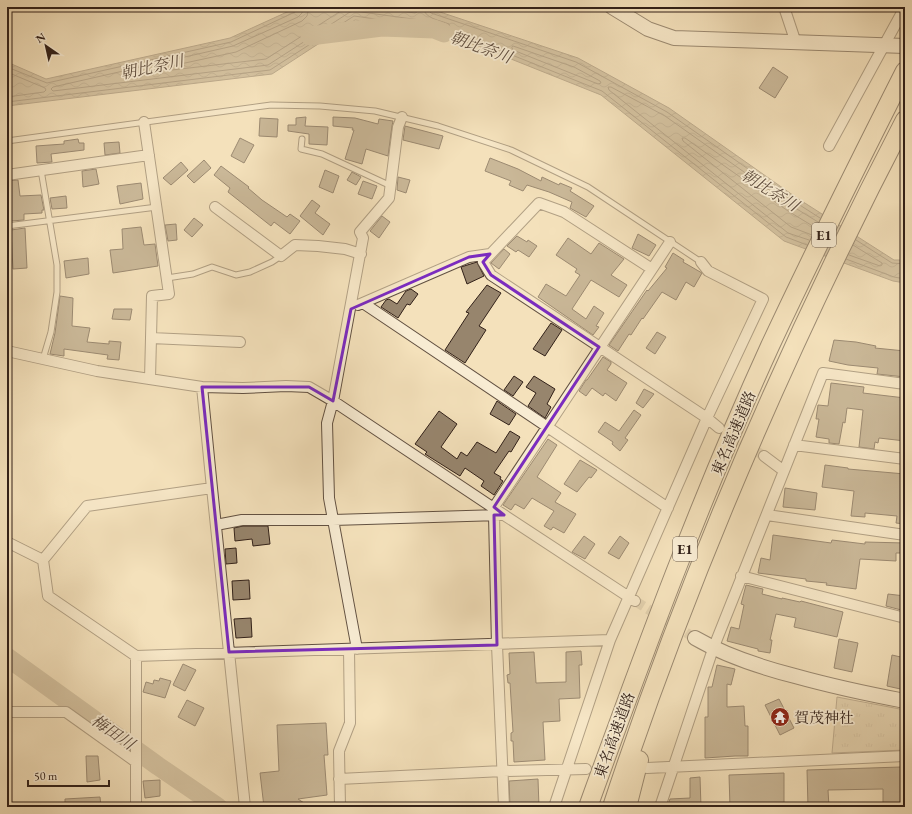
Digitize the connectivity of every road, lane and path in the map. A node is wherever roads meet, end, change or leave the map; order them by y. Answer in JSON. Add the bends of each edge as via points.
{"nodes":[{"id":1,"x":612,"y":7,"type":"edge"},
{"id":2,"x":784,"y":7,"type":"edge"},
{"id":3,"x":905,"y":7,"type":"edge"},
{"id":4,"x":796,"y":43,"type":"junction"},
{"id":5,"x":884,"y":45,"type":"junction"},
{"id":6,"x":905,"y":46,"type":"edge"},
{"id":7,"x":905,"y":72,"type":"edge"},
{"id":8,"x":402,"y":117,"type":"junction"},
{"id":9,"x":905,"y":120,"type":"edge"},
{"id":10,"x":144,"y":122,"type":"junction"},
{"id":11,"x":302,"y":139,"type":"dead end"},
{"id":12,"x":7,"y":141,"type":"edge"},
{"id":13,"x":829,"y":146,"type":"dead end"},
{"id":14,"x":149,"y":155,"type":"junction"},
{"id":15,"x":41,"y":169,"type":"junction"},
{"id":16,"x":7,"y":175,"type":"edge"},
{"id":17,"x":391,"y":186,"type":"junction"},
{"id":18,"x":157,"y":207,"type":"junction"},
{"id":19,"x":215,"y":207,"type":"dead end"},
{"id":20,"x":50,"y":221,"type":"junction"},
{"id":21,"x":7,"y":226,"type":"edge"},
{"id":22,"x":670,"y":242,"type":"junction"},
{"id":23,"x":361,"y":254,"type":"junction"},
{"id":24,"x":490,"y":254,"type":"junction"},
{"id":25,"x":281,"y":256,"type":"junction"},
{"id":26,"x":701,"y":262,"type":"joint"},
{"id":27,"x":652,"y":269,"type":"junction"},
{"id":28,"x":167,"y":278,"type":"junction"},
{"id":29,"x":363,"y":303,"type":"junction"},
{"id":30,"x":351,"y":308,"type":"junction"},
{"id":31,"x":151,"y":338,"type":"junction"},
{"id":32,"x":240,"y":342,"type":"dead end"},
{"id":33,"x":599,"y":347,"type":"junction"},
{"id":34,"x":7,"y":351,"type":"edge"},
{"id":35,"x":44,"y":359,"type":"junction"},
{"id":36,"x":150,"y":379,"type":"junction"},
{"id":37,"x":905,"y":384,"type":"edge"},
{"id":38,"x":202,"y":387,"type":"junction"},
{"id":39,"x":334,"y":401,"type":"junction"},
{"id":40,"x":707,"y":418,"type":"junction"},
{"id":41,"x":547,"y":427,"type":"junction"},
{"id":42,"x":719,"y":428,"type":"tunnel mouth"},
{"id":43,"x":794,"y":445,"type":"junction"},
{"id":44,"x":764,"y":456,"type":"tunnel mouth"},
{"id":45,"x":905,"y":459,"type":"edge"},
{"id":46,"x":784,"y":471,"type":"junction"},
{"id":47,"x":212,"y":488,"type":"junction"},
{"id":48,"x":668,"y":508,"type":"junction"},
{"id":49,"x":497,"y":512,"type":"junction"},
{"id":50,"x":766,"y":514,"type":"junction"},
{"id":51,"x":333,"y":520,"type":"junction"},
{"id":52,"x":216,"y":525,"type":"junction"},
{"id":53,"x":905,"y":535,"type":"edge"},
{"id":54,"x":7,"y":542,"type":"edge"},
{"id":55,"x":43,"y":560,"type":"junction"},
{"id":56,"x":741,"y":576,"type":"junction"},
{"id":57,"x":632,"y":599,"type":"junction"},
{"id":58,"x":905,"y":618,"type":"edge"},
{"id":59,"x":695,"y":638,"type":"tunnel mouth"},
{"id":60,"x":610,"y":640,"type":"junction"},
{"id":61,"x":497,"y":645,"type":"junction"},
{"id":62,"x":353,"y":649,"type":"junction"},
{"id":63,"x":713,"y":649,"type":"junction"},
{"id":64,"x":229,"y":652,"type":"junction"},
{"id":65,"x":136,"y":656,"type":"junction"},
{"id":66,"x":663,"y":662,"type":"junction"},
{"id":67,"x":905,"y":701,"type":"edge"},
{"id":68,"x":7,"y":712,"type":"edge"},
{"id":69,"x":905,"y":756,"type":"edge"},
{"id":70,"x":136,"y":762,"type":"junction"},
{"id":71,"x":647,"y":768,"type":"dead end"},
{"id":72,"x":673,"y":768,"type":"junction"},
{"id":73,"x":503,"y":770,"type":"junction"},
{"id":74,"x":567,"y":770,"type":"junction"},
{"id":75,"x":586,"y":770,"type":"dead end"},
{"id":76,"x":339,"y":779,"type":"junction"},
{"id":77,"x":136,"y":807,"type":"edge"},
{"id":78,"x":245,"y":807,"type":"edge"},
{"id":79,"x":340,"y":807,"type":"edge"},
{"id":80,"x":504,"y":807,"type":"edge"},
{"id":81,"x":554,"y":807,"type":"edge"},
{"id":82,"x":588,"y":807,"type":"edge"},
{"id":83,"x":612,"y":807,"type":"edge"},
{"id":84,"x":627,"y":807,"type":"edge"},
{"id":85,"x":660,"y":807,"type":"edge"}],
"edges":[{"from":1,"to":4,"type":"street","via":[[648,29],[674,38]]},
{"from":2,"to":4,"type":"street"},
{"from":3,"to":5,"type":"street"},
{"from":4,"to":5,"type":"street"},
{"from":5,"to":6,"type":"street"},
{"from":5,"to":13,"type":"street"},
{"from":7,"to":82,"type":"highway","name":"東名高速道路","number":"E1","via":[[853,173],[747,399],[637,671]]},
{"from":8,"to":10,"type":"lane","via":[[375,111],[271,105]]},
{"from":8,"to":17,"type":"street","via":[[398,127]]},
{"from":8,"to":22,"type":"lane","via":[[511,150],[588,187]]},
{"from":9,"to":66,"type":"highway","name":"東名高速道路","number":"E1","via":[[789,357],[722,511]]},
{"from":10,"to":12,"type":"lane"},
{"from":10,"to":14,"type":"street"},
{"from":11,"to":17,"type":"lane","via":[[301,149],[322,154]]},
{"from":14,"to":15,"type":"street"},
{"from":14,"to":18,"type":"street"},
{"from":15,"to":16,"type":"street"},
{"from":15,"to":20,"type":"lane"},
{"from":17,"to":23,"type":"street","via":[[389,198],[360,232],[364,238]]},
{"from":18,"to":20,"type":"lane"},
{"from":18,"to":28,"type":"street"},
{"from":19,"to":25,"type":"street"},
{"from":20,"to":21,"type":"lane"},
{"from":20,"to":35,"type":"lane","via":[[57,292]]},
{"from":22,"to":26,"type":"lane"},
{"from":22,"to":27,"type":"street"},
{"from":23,"to":25,"type":"street","via":[[345,249],[295,245]]},
{"from":23,"to":30,"type":"street"},
{"from":24,"to":27,"type":"street","via":[[539,203],[564,212]]},
{"from":24,"to":29,"type":"street","via":[[469,257]]},
{"from":24,"to":33,"type":"street","via":[[483,262],[491,275]]},
{"from":25,"to":28,"type":"lane","via":[[250,272],[236,276],[212,267],[193,274]]},
{"from":26,"to":40,"type":"street","via":[[708,270],[763,299]]},
{"from":27,"to":33,"type":"street"},
{"from":28,"to":31,"type":"street","via":[[169,294],[152,296]]},
{"from":29,"to":30,"type":"street"},
{"from":29,"to":41,"type":"street"},
{"from":30,"to":39,"type":"street"},
{"from":31,"to":32,"type":"street"},
{"from":31,"to":36,"type":"street"},
{"from":33,"to":40,"type":"street"},
{"from":33,"to":41,"type":"street"},
{"from":34,"to":35,"type":"street"},
{"from":35,"to":36,"type":"street"},
{"from":36,"to":38,"type":"street"},
{"from":37,"to":43,"type":"street","via":[[823,373]]},
{"from":38,"to":39,"type":"street","via":[[309,387]]},
{"from":38,"to":47,"type":"street"},
{"from":39,"to":49,"type":"street"},
{"from":39,"to":51,"type":"street","via":[[327,423],[329,498]]},
{"from":40,"to":42,"type":"street"},
{"from":40,"to":48,"type":"street"},
{"from":41,"to":48,"type":"street"},
{"from":41,"to":49,"type":"street"},
{"from":43,"to":45,"type":"street"},
{"from":43,"to":46,"type":"street"},
{"from":44,"to":46,"type":"street"},
{"from":46,"to":50,"type":"street"},
{"from":47,"to":52,"type":"street"},
{"from":47,"to":55,"type":"street","via":[[87,506]]},
{"from":48,"to":57,"type":"street"},
{"from":49,"to":51,"type":"street"},
{"from":49,"to":57,"type":"street"},
{"from":49,"to":61,"type":"street"},
{"from":50,"to":53,"type":"street"},
{"from":50,"to":56,"type":"street"},
{"from":51,"to":52,"type":"street","via":[[242,520]]},
{"from":51,"to":62,"type":"street"},
{"from":52,"to":64,"type":"street"},
{"from":54,"to":55,"type":"street"},
{"from":55,"to":65,"type":"street","via":[[48,596]]},
{"from":56,"to":58,"type":"street"},
{"from":56,"to":63,"type":"street"},
{"from":57,"to":60,"type":"street"},
{"from":59,"to":63,"type":"street"},
{"from":60,"to":61,"type":"street"},
{"from":60,"to":74,"type":"street"},
{"from":61,"to":62,"type":"street"},
{"from":61,"to":73,"type":"street"},
{"from":62,"to":64,"type":"street"},
{"from":62,"to":76,"type":"street","via":[[350,723],[339,751]]},
{"from":63,"to":67,"type":"street","via":[[795,676]]},
{"from":63,"to":72,"type":"street"},
{"from":64,"to":65,"type":"street"},
{"from":64,"to":78,"type":"street"},
{"from":65,"to":70,"type":"street"},
{"from":66,"to":83,"type":"highway","name":"東名高速道路","number":"E1"},
{"from":66,"to":84,"type":"highway"},
{"from":68,"to":70,"type":"street","via":[[66,712]]},
{"from":69,"to":72,"type":"street"},
{"from":70,"to":77,"type":"street"},
{"from":71,"to":72,"type":"street"},
{"from":72,"to":85,"type":"street"},
{"from":73,"to":74,"type":"street"},
{"from":73,"to":76,"type":"street"},
{"from":73,"to":80,"type":"street"},
{"from":74,"to":75,"type":"street"},
{"from":74,"to":81,"type":"street"},
{"from":76,"to":79,"type":"street"}]}
